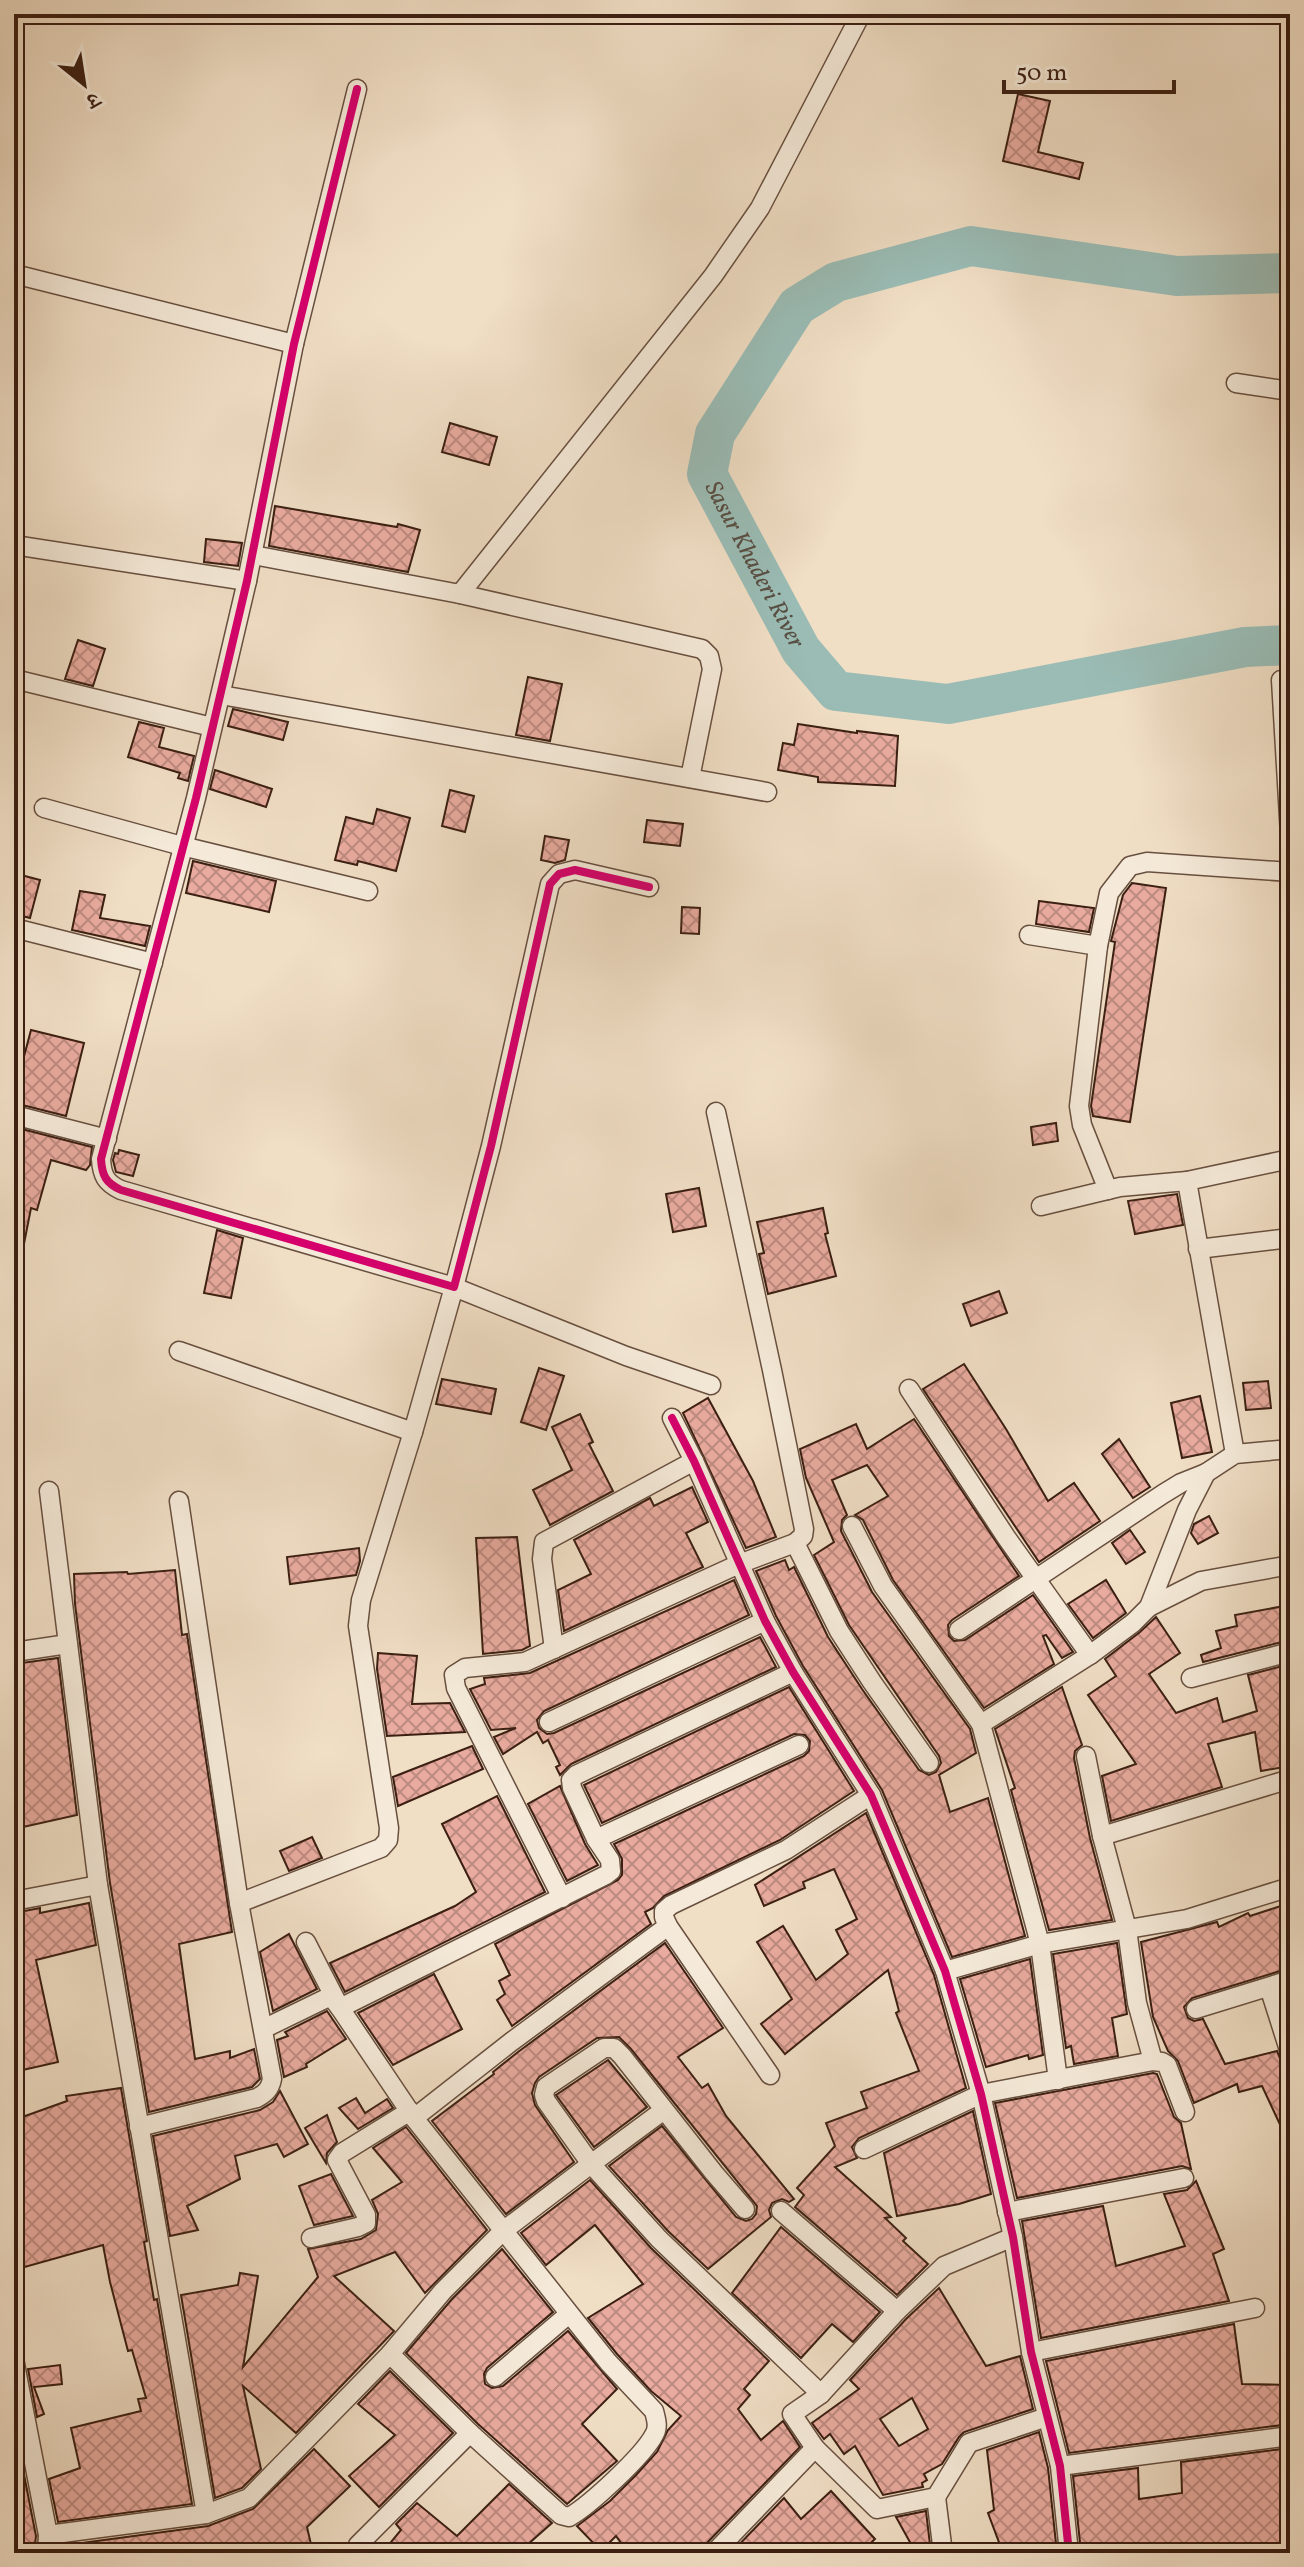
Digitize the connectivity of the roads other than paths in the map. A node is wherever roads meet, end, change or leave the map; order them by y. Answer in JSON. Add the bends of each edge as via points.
{"nodes":[{"id":1,"x":861,"y":14,"type":"edge"},
{"id":2,"x":357,"y":89,"type":"dead end"},
{"id":3,"x":14,"y":274,"type":"edge"},
{"id":4,"x":294,"y":344,"type":"junction"},
{"id":5,"x":1236,"y":383,"type":"dead end"},
{"id":6,"x":1290,"y":391,"type":"edge"},
{"id":7,"x":14,"y":545,"type":"edge"},
{"id":8,"x":253,"y":555,"type":"junction"},
{"id":9,"x":247,"y":581,"type":"junction"},
{"id":10,"x":460,"y":594,"type":"junction"},
{"id":11,"x":14,"y":679,"type":"edge"},
{"id":12,"x":1281,"y":680,"type":"dead end"},
{"id":13,"x":221,"y":695,"type":"junction"},
{"id":14,"x":212,"y":727,"type":"junction"},
{"id":15,"x":690,"y":778,"type":"junction"},
{"id":16,"x":767,"y":792,"type":"dead end"},
{"id":17,"x":44,"y":808,"type":"dead end"},
{"id":18,"x":1290,"y":835,"type":"edge"},
{"id":19,"x":182,"y":846,"type":"junction"},
{"id":20,"x":1290,"y":872,"type":"edge"},
{"id":21,"x":649,"y":887,"type":"dead end"},
{"id":22,"x":368,"y":891,"type":"dead end"},
{"id":23,"x":14,"y":928,"type":"edge"},
{"id":24,"x":1029,"y":935,"type":"dead end"},
{"id":25,"x":1098,"y":946,"type":"junction"},
{"id":26,"x":153,"y":963,"type":"junction"},
{"id":27,"x":716,"y":1112,"type":"dead end"},
{"id":28,"x":14,"y":1115,"type":"edge"},
{"id":29,"x":107,"y":1139,"type":"junction"},
{"id":30,"x":1290,"y":1159,"type":"edge"},
{"id":31,"x":1187,"y":1181,"type":"junction"},
{"id":32,"x":1108,"y":1190,"type":"junction"},
{"id":33,"x":1041,"y":1206,"type":"dead end"},
{"id":34,"x":1290,"y":1238,"type":"edge"},
{"id":35,"x":1198,"y":1249,"type":"junction"},
{"id":36,"x":454,"y":1287,"type":"junction"},
{"id":37,"x":179,"y":1351,"type":"dead end"},
{"id":38,"x":711,"y":1385,"type":"dead end"},
{"id":39,"x":909,"y":1389,"type":"dead end"},
{"id":40,"x":672,"y":1418,"type":"dead end"},
{"id":41,"x":413,"y":1432,"type":"junction"},
{"id":42,"x":1290,"y":1449,"type":"edge"},
{"id":43,"x":1235,"y":1454,"type":"junction"},
{"id":44,"x":694,"y":1461,"type":"junction"},
{"id":45,"x":1206,"y":1473,"type":"junction"},
{"id":46,"x":49,"y":1491,"type":"dead end"},
{"id":47,"x":179,"y":1501,"type":"dead end"},
{"id":48,"x":852,"y":1526,"type":"dead end"},
{"id":49,"x":795,"y":1543,"type":"junction"},
{"id":50,"x":739,"y":1564,"type":"junction"},
{"id":51,"x":1290,"y":1565,"type":"edge"},
{"id":52,"x":1034,"y":1578,"type":"junction"},
{"id":53,"x":1149,"y":1607,"type":"junction"},
{"id":54,"x":765,"y":1621,"type":"junction"},
{"id":55,"x":959,"y":1630,"type":"dead end"},
{"id":56,"x":68,"y":1644,"type":"junction"},
{"id":57,"x":554,"y":1649,"type":"junction"},
{"id":58,"x":14,"y":1652,"type":"edge"},
{"id":59,"x":1290,"y":1652,"type":"edge"},
{"id":60,"x":1090,"y":1655,"type":"junction"},
{"id":61,"x":793,"y":1672,"type":"junction"},
{"id":62,"x":1191,"y":1678,"type":"dead end"},
{"id":63,"x":549,"y":1722,"type":"dead end"},
{"id":64,"x":981,"y":1724,"type":"junction"},
{"id":65,"x":799,"y":1745,"type":"dead end"},
{"id":66,"x":1086,"y":1756,"type":"dead end"},
{"id":67,"x":929,"y":1763,"type":"dead end"},
{"id":68,"x":1290,"y":1779,"type":"edge"},
{"id":69,"x":871,"y":1795,"type":"junction"},
{"id":70,"x":1102,"y":1836,"type":"junction"},
{"id":71,"x":596,"y":1839,"type":"junction"},
{"id":72,"x":98,"y":1885,"type":"junction"},
{"id":73,"x":1290,"y":1887,"type":"edge"},
{"id":74,"x":562,"y":1898,"type":"junction"},
{"id":75,"x":14,"y":1901,"type":"edge"},
{"id":76,"x":239,"y":1903,"type":"junction"},
{"id":77,"x":668,"y":1926,"type":"junction"},
{"id":78,"x":1127,"y":1929,"type":"junction"},
{"id":79,"x":306,"y":1942,"type":"dead end"},
{"id":80,"x":1040,"y":1944,"type":"junction"},
{"id":81,"x":945,"y":1971,"type":"junction"},
{"id":82,"x":1290,"y":1980,"type":"edge"},
{"id":83,"x":1269,"y":1987,"type":"junction"},
{"id":84,"x":340,"y":2008,"type":"junction"},
{"id":85,"x":1196,"y":2009,"type":"dead end"},
{"id":86,"x":263,"y":2029,"type":"junction"},
{"id":87,"x":1290,"y":2053,"type":"edge"},
{"id":88,"x":1153,"y":2061,"type":"junction"},
{"id":89,"x":770,"y":2075,"type":"dead end"},
{"id":90,"x":1058,"y":2080,"type":"junction"},
{"id":91,"x":981,"y":2094,"type":"junction"},
{"id":92,"x":664,"y":2110,"type":"junction"},
{"id":93,"x":1185,"y":2112,"type":"dead end"},
{"id":94,"x":412,"y":2114,"type":"junction"},
{"id":95,"x":139,"y":2127,"type":"junction"},
{"id":96,"x":864,"y":2149,"type":"dead end"},
{"id":97,"x":591,"y":2164,"type":"junction"},
{"id":98,"x":1184,"y":2178,"type":"dead end"},
{"id":99,"x":745,"y":2209,"type":"dead end"},
{"id":100,"x":781,"y":2211,"type":"dead end"},
{"id":101,"x":1007,"y":2212,"type":"junction"},
{"id":102,"x":503,"y":2231,"type":"junction"},
{"id":103,"x":1013,"y":2237,"type":"junction"},
{"id":104,"x":311,"y":2238,"type":"dead end"},
{"id":105,"x":1255,"y":2308,"type":"dead end"},
{"id":106,"x":897,"y":2311,"type":"junction"},
{"id":107,"x":569,"y":2314,"type":"junction"},
{"id":108,"x":1031,"y":2352,"type":"junction"},
{"id":109,"x":390,"y":2354,"type":"junction"},
{"id":110,"x":15,"y":2371,"type":"edge"},
{"id":111,"x":495,"y":2377,"type":"dead end"},
{"id":112,"x":821,"y":2394,"type":"junction"},
{"id":113,"x":1047,"y":2417,"type":"junction"},
{"id":114,"x":470,"y":2433,"type":"junction"},
{"id":115,"x":1290,"y":2436,"type":"edge"},
{"id":116,"x":815,"y":2448,"type":"junction"},
{"id":117,"x":1060,"y":2466,"type":"junction"},
{"id":118,"x":936,"y":2497,"type":"junction"},
{"id":119,"x":206,"y":2514,"type":"junction"},
{"id":120,"x":47,"y":2544,"type":"edge"},
{"id":121,"x":355,"y":2553,"type":"edge"},
{"id":122,"x":714,"y":2553,"type":"edge"},
{"id":123,"x":943,"y":2553,"type":"edge"},
{"id":124,"x":1069,"y":2553,"type":"edge"}],
"edges":[{"from":1,"to":10,"type":"street","via":[[760,208],[713,276]]},
{"from":2,"to":4,"type":"street"},
{"from":3,"to":4,"type":"street"},
{"from":4,"to":8,"type":"street"},
{"from":5,"to":6,"type":"street"},
{"from":7,"to":9,"type":"street"},
{"from":8,"to":9,"type":"street"},
{"from":8,"to":10,"type":"street"},
{"from":9,"to":13,"type":"street"},
{"from":10,"to":15,"type":"street","via":[[702,649],[712,669]]},
{"from":11,"to":14,"type":"street"},
{"from":12,"to":18,"type":"street"},
{"from":13,"to":14,"type":"street"},
{"from":13,"to":15,"type":"street"},
{"from":14,"to":19,"type":"street"},
{"from":15,"to":16,"type":"street"},
{"from":17,"to":19,"type":"street"},
{"from":19,"to":22,"type":"street"},
{"from":19,"to":26,"type":"street"},
{"from":20,"to":25,"type":"street","via":[[1147,862],[1130,866],[1109,893]]},
{"from":21,"to":36,"type":"street","via":[[575,870],[559,874],[550,884]]},
{"from":23,"to":26,"type":"street"},
{"from":24,"to":25,"type":"street"},
{"from":25,"to":32,"type":"street","via":[[1079,1106]]},
{"from":26,"to":29,"type":"street"},
{"from":27,"to":49,"type":"street","via":[[804,1529]]},
{"from":28,"to":29,"type":"street"},
{"from":29,"to":36,"type":"street","via":[[102,1173],[108,1184],[121,1190]]},
{"from":30,"to":31,"type":"street"},
{"from":31,"to":32,"type":"street"},
{"from":31,"to":35,"type":"street"},
{"from":32,"to":33,"type":"street"},
{"from":34,"to":35,"type":"street"},
{"from":35,"to":43,"type":"street"},
{"from":36,"to":38,"type":"street"},
{"from":36,"to":41,"type":"street"},
{"from":37,"to":41,"type":"street"},
{"from":39,"to":52,"type":"street"},
{"from":40,"to":44,"type":"street"},
{"from":41,"to":76,"type":"street","via":[[361,1600],[358,1626],[388,1840],[381,1848]]},
{"from":42,"to":43,"type":"street"},
{"from":43,"to":45,"type":"street"},
{"from":44,"to":50,"type":"street"},
{"from":44,"to":57,"type":"street","via":[[544,1542]]},
{"from":45,"to":52,"type":"street","via":[[1181,1483]]},
{"from":45,"to":53,"type":"street"},
{"from":46,"to":56,"type":"street"},
{"from":47,"to":76,"type":"street"},
{"from":48,"to":64,"type":"street","via":[[883,1586]]},
{"from":49,"to":50,"type":"street"},
{"from":49,"to":67,"type":"street","via":[[839,1631]]},
{"from":50,"to":54,"type":"street"},
{"from":50,"to":57,"type":"street"},
{"from":51,"to":53,"type":"street","via":[[1201,1581]]},
{"from":52,"to":55,"type":"street"},
{"from":52,"to":60,"type":"street"},
{"from":53,"to":60,"type":"street"},
{"from":54,"to":61,"type":"street"},
{"from":54,"to":63,"type":"street"},
{"from":56,"to":58,"type":"street"},
{"from":56,"to":72,"type":"street"},
{"from":57,"to":74,"type":"street","via":[[525,1662],[458,1670],[453,1681]]},
{"from":59,"to":62,"type":"street"},
{"from":60,"to":64,"type":"street"},
{"from":61,"to":69,"type":"street"},
{"from":61,"to":71,"type":"street","via":[[576,1775],[572,1788]]},
{"from":64,"to":80,"type":"street"},
{"from":65,"to":71,"type":"street"},
{"from":66,"to":70,"type":"street"},
{"from":68,"to":70,"type":"street"},
{"from":69,"to":77,"type":"street","via":[[786,1850],[671,1905],[664,1911]]},
{"from":69,"to":81,"type":"street"},
{"from":70,"to":78,"type":"street"},
{"from":71,"to":74,"type":"street","via":[[611,1871]]},
{"from":72,"to":75,"type":"street"},
{"from":72,"to":95,"type":"street"},
{"from":73,"to":78,"type":"street","via":[[1187,1919]]},
{"from":74,"to":84,"type":"street"},
{"from":76,"to":86,"type":"street"},
{"from":77,"to":89,"type":"street"},
{"from":77,"to":94,"type":"street"},
{"from":78,"to":80,"type":"street"},
{"from":78,"to":88,"type":"street","via":[[1137,2003]]},
{"from":79,"to":84,"type":"street"},
{"from":80,"to":81,"type":"street"},
{"from":80,"to":90,"type":"street"},
{"from":81,"to":91,"type":"street"},
{"from":82,"to":83,"type":"street"},
{"from":83,"to":85,"type":"street"},
{"from":83,"to":87,"type":"street"},
{"from":84,"to":86,"type":"street","via":[[331,1996]]},
{"from":84,"to":94,"type":"street"},
{"from":86,"to":95,"type":"street","via":[[272,2079],[265,2094]]},
{"from":88,"to":90,"type":"street"},
{"from":88,"to":93,"type":"street","via":[[1167,2065]]},
{"from":90,"to":91,"type":"street"},
{"from":91,"to":96,"type":"street"},
{"from":91,"to":101,"type":"street"},
{"from":92,"to":97,"type":"street"},
{"from":92,"to":97,"type":"street","via":[[614,2048],[604,2048],[546,2087],[546,2101]]},
{"from":92,"to":99,"type":"street"},
{"from":94,"to":102,"type":"street"},
{"from":94,"to":104,"type":"street","via":[[337,2160],[366,2223]]},
{"from":95,"to":119,"type":"street"},
{"from":97,"to":102,"type":"street"},
{"from":97,"to":112,"type":"street","via":[[659,2239]]},
{"from":98,"to":101,"type":"street"},
{"from":100,"to":106,"type":"street"},
{"from":101,"to":103,"type":"street"},
{"from":102,"to":107,"type":"street"},
{"from":102,"to":109,"type":"street"},
{"from":103,"to":106,"type":"street","via":[[944,2266]]},
{"from":103,"to":108,"type":"street"},
{"from":105,"to":108,"type":"street"},
{"from":106,"to":112,"type":"street"},
{"from":107,"to":111,"type":"street"},
{"from":107,"to":114,"type":"street","via":[[654,2411],[654,2437],[569,2517]]},
{"from":108,"to":113,"type":"street"},
{"from":109,"to":114,"type":"street"},
{"from":109,"to":119,"type":"street","via":[[249,2498]]},
{"from":110,"to":120,"type":"street"},
{"from":112,"to":116,"type":"street","via":[[792,2414]]},
{"from":113,"to":117,"type":"street"},
{"from":113,"to":118,"type":"street","via":[[969,2443]]},
{"from":114,"to":121,"type":"street"},
{"from":115,"to":117,"type":"street"},
{"from":116,"to":118,"type":"street","via":[[877,2509]]},
{"from":116,"to":122,"type":"street"},
{"from":117,"to":124,"type":"street"},
{"from":118,"to":123,"type":"street"},
{"from":119,"to":120,"type":"street"}]}
